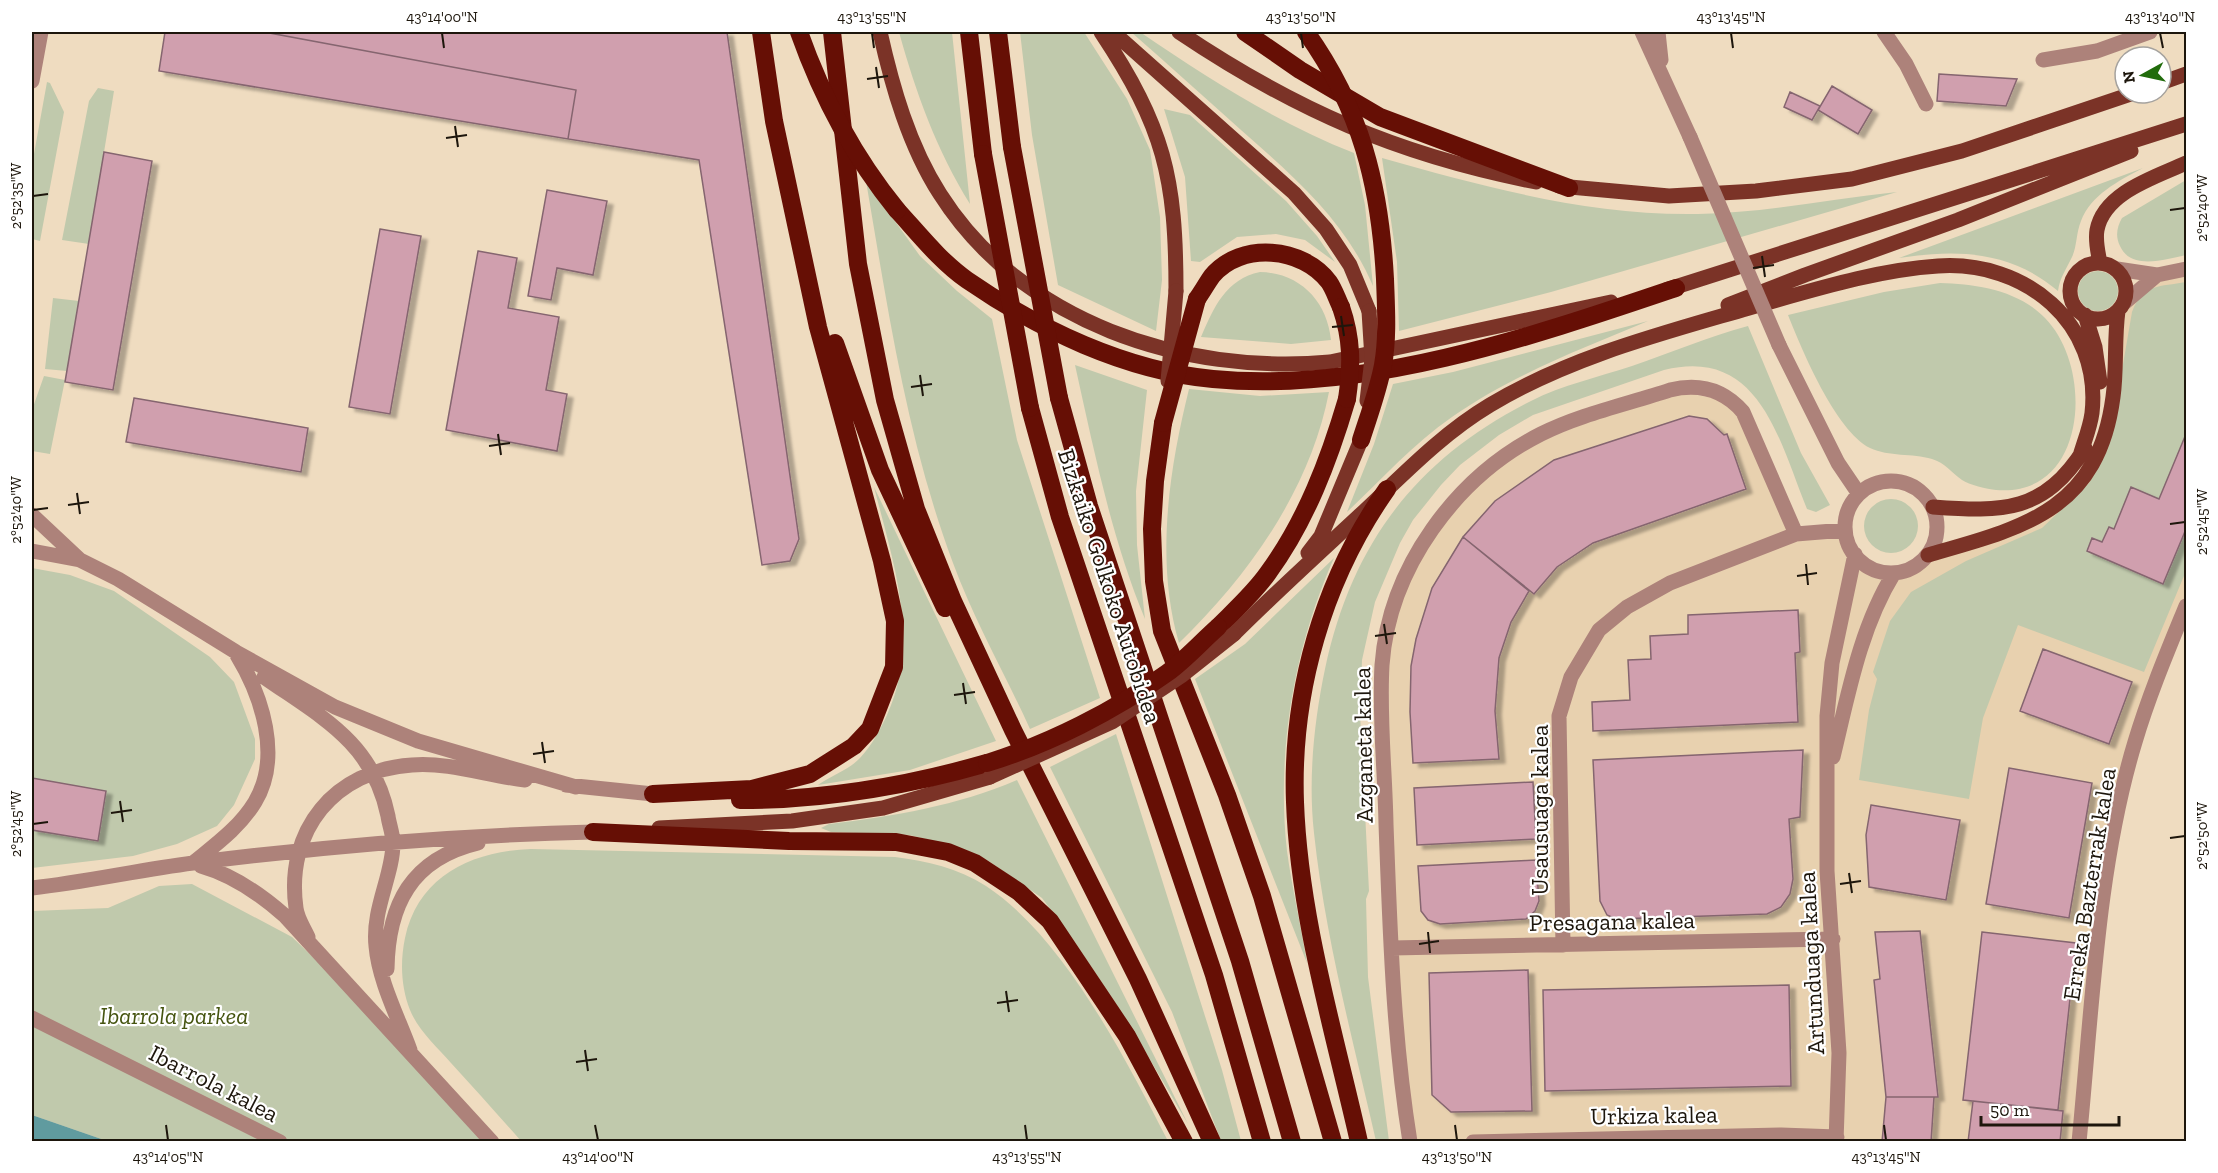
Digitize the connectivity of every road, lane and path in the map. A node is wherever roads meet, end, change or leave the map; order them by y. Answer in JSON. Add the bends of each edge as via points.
{"nodes":[{"id":1,"x":41,"y":32,"type":"edge"},
{"id":2,"x":761,"y":32,"type":"edge"},
{"id":3,"x":799,"y":32,"type":"edge"},
{"id":4,"x":832,"y":32,"type":"edge"},
{"id":5,"x":880,"y":32,"type":"edge"},
{"id":6,"x":969,"y":32,"type":"edge"},
{"id":7,"x":998,"y":32,"type":"edge"},
{"id":8,"x":1101,"y":32,"type":"edge"},
{"id":9,"x":1113,"y":32,"type":"edge"},
{"id":10,"x":1179,"y":32,"type":"edge"},
{"id":11,"x":1245,"y":32,"type":"edge"},
{"id":12,"x":1306,"y":32,"type":"edge"},
{"id":13,"x":1642,"y":32,"type":"edge"},
{"id":14,"x":1658,"y":32,"type":"edge"},
{"id":15,"x":1884,"y":32,"type":"edge"},
{"id":16,"x":2150,"y":32,"type":"edge"},
{"id":17,"x":2043,"y":60,"type":"dead end"},
{"id":18,"x":1662,"y":72,"type":"junction"},
{"id":19,"x":32,"y":81,"type":"edge"},
{"id":20,"x":2113,"y":100,"type":"edge"},
{"id":21,"x":1926,"y":104,"type":"dead end"},
{"id":22,"x":2187,"y":126,"type":"edge"},
{"id":23,"x":2187,"y":163,"type":"edge"},
{"id":24,"x":1569,"y":188,"type":"junction"},
{"id":25,"x":792,"y":204,"type":"junction"},
{"id":26,"x":2100,"y":262,"type":"junction"},
{"id":27,"x":2187,"y":268,"type":"edge"},
{"id":28,"x":2117,"y":269,"type":"junction"},
{"id":29,"x":2157,"y":275,"type":"junction"},
{"id":30,"x":1676,"y":288,"type":"junction"},
{"id":31,"x":2121,"y":307,"type":"junction"},
{"id":32,"x":2085,"y":315,"type":"junction"},
{"id":33,"x":1650,"y":337,"type":"junction"},
{"id":34,"x":1163,"y":423,"type":"junction"},
{"id":35,"x":1361,"y":440,"type":"junction"},
{"id":36,"x":2080,"y":456,"type":"junction"},
{"id":37,"x":1387,"y":489,"type":"junction"},
{"id":38,"x":1859,"y":494,"type":"junction"},
{"id":39,"x":1933,"y":507,"type":"junction"},
{"id":40,"x":32,"y":515,"type":"edge"},
{"id":41,"x":1845,"y":530,"type":"junction"},
{"id":42,"x":1796,"y":534,"type":"junction"},
{"id":43,"x":32,"y":551,"type":"edge"},
{"id":44,"x":1855,"y":554,"type":"junction"},
{"id":45,"x":1928,"y":555,"type":"junction"},
{"id":46,"x":80,"y":560,"type":"junction"},
{"id":47,"x":1894,"y":573,"type":"junction"},
{"id":48,"x":1286,"y":582,"type":"junction"},
{"id":49,"x":2187,"y":606,"type":"edge"},
{"id":50,"x":1226,"y":630,"type":"junction"},
{"id":51,"x":240,"y":658,"type":"junction"},
{"id":52,"x":1013,"y":730,"type":"junction"},
{"id":53,"x":989,"y":770,"type":"junction"},
{"id":54,"x":373,"y":771,"type":"junction"},
{"id":55,"x":1827,"y":781,"type":"junction"},
{"id":56,"x":576,"y":787,"type":"junction"},
{"id":57,"x":653,"y":794,"type":"junction"},
{"id":58,"x":593,"y":832,"type":"junction"},
{"id":59,"x":514,"y":834,"type":"junction"},
{"id":60,"x":393,"y":843,"type":"junction"},
{"id":61,"x":298,"y":852,"type":"junction"},
{"id":62,"x":193,"y":863,"type":"junction"},
{"id":63,"x":32,"y":888,"type":"edge"},
{"id":64,"x":308,"y":938,"type":"junction"},
{"id":65,"x":1833,"y":939,"type":"junction"},
{"id":66,"x":1563,"y":945,"type":"junction"},
{"id":67,"x":1392,"y":948,"type":"junction"},
{"id":68,"x":387,"y":987,"type":"junction"},
{"id":69,"x":32,"y":1018,"type":"edge"},
{"id":70,"x":410,"y":1050,"type":"junction"},
{"id":71,"x":1836,"y":1139,"type":"edge"},
{"id":72,"x":280,"y":1142,"type":"edge"},
{"id":73,"x":492,"y":1142,"type":"edge"},
{"id":74,"x":1184,"y":1142,"type":"edge"},
{"id":75,"x":1212,"y":1142,"type":"edge"},
{"id":76,"x":1262,"y":1142,"type":"edge"},
{"id":77,"x":1292,"y":1142,"type":"edge"},
{"id":78,"x":1333,"y":1142,"type":"edge"},
{"id":79,"x":1359,"y":1142,"type":"edge"},
{"id":80,"x":1410,"y":1142,"type":"edge"},
{"id":81,"x":1473,"y":1142,"type":"edge"},
{"id":82,"x":2079,"y":1142,"type":"edge"}],
"edges":[{"from":1,"to":19,"type":"street"},
{"from":2,"to":25,"type":"highway"},
{"from":3,"to":30,"type":"highway","bridge":true,"via":[[827,103],[856,155],[897,210],[936,253],[966,279],[1029,317],[1101,351],[1149,367],[1211,379],[1297,381],[1358,375],[1564,326]]},
{"from":4,"to":52,"type":"highway","via":[[858,264],[894,434],[932,550]]},
{"from":5,"to":30,"type":"main road","via":[[916,145],[939,193],[970,235],[1019,281],[1075,315],[1147,344],[1197,357],[1250,364],[1330,362]]},
{"from":6,"to":76,"type":"highway","name":"Bizkaiko Golkoko Autobidea","bridge":true,"via":[[983,154],[1030,408],[1060,517],[1214,975]]},
{"from":7,"to":77,"type":"highway","name":"Bizkaiko Golkoko Autobidea","bridge":true,"via":[[1012,147],[1059,398],[1089,507],[1240,961]]},
{"from":8,"to":34,"type":"main road","bridge":true,"via":[[1132,79],[1164,154],[1173,205],[1176,291]]},
{"from":9,"to":35,"type":"main road","bridge":true,"via":[[1294,193],[1326,229],[1350,265],[1369,311],[1372,359]]},
{"from":10,"to":24,"type":"main road","via":[[1327,118],[1401,147],[1477,170]]},
{"from":11,"to":24,"type":"highway","via":[[1380,117]]},
{"from":12,"to":35,"type":"highway","bridge":true,"via":[[1324,56],[1359,128],[1377,203],[1384,263],[1386,344],[1377,393]]},
{"from":13,"to":18,"type":"street"},
{"from":14,"to":18,"type":"street"},
{"from":15,"to":21,"type":"street"},
{"from":16,"to":17,"type":"street","via":[[2097,51]]},
{"from":18,"to":38,"type":"street","bridge":true,"via":[[1779,345],[1838,463]]},
{"from":20,"to":24,"type":"main road","via":[[1962,152],[1852,179],[1756,191],[1670,196]]},
{"from":22,"to":30,"type":"main road"},
{"from":22,"to":33,"type":"main road","via":[[1958,220]]},
{"from":23,"to":26,"type":"main road","via":[[2127,192],[2106,211],[2097,231]]},
{"from":25,"to":52,"type":"highway","via":[[844,374],[880,470],[924,569]]},
{"from":25,"to":57,"type":"highway","via":[[818,327],[882,561],[895,621],[894,667],[870,729],[854,747],[810,774],[752,789]]},
{"from":26,"to":28,"type":"main road"},
{"from":26,"to":32,"type":"main road","via":[[2082,268],[2072,283],[2072,301]]},
{"from":27,"to":29,"type":"street"},
{"from":28,"to":29,"type":"street"},
{"from":28,"to":31,"type":"main road","via":[[2126,285]]},
{"from":29,"to":31,"type":"street"},
{"from":31,"to":32,"type":"main road","via":[[2102,319]]},
{"from":31,"to":45,"type":"main road","via":[[2110,418],[2084,479],[2061,503],[2037,519]]},
{"from":32,"to":36,"type":"main road","via":[[2100,379],[2099,413],[2093,435]]},
{"from":33,"to":36,"type":"main road","via":[[1806,292],[1881,276],[1939,266],[1986,271],[2034,289],[2056,306],[2072,326],[2092,380],[2092,414]]},
{"from":33,"to":37,"type":"main road","via":[[1581,361],[1488,406],[1418,458]]},
{"from":34,"to":50,"type":"highway","bridge":true,"via":[[1197,299],[1213,274],[1242,256],[1274,253],[1297,258],[1329,282],[1350,332],[1352,355],[1347,399],[1327,463],[1286,546]]},
{"from":34,"to":78,"type":"highway","via":[[1152,529],[1162,631],[1227,795],[1262,897]]},
{"from":35,"to":48,"type":"main road","via":[[1321,536]]},
{"from":36,"to":39,"type":"main road","via":[[2056,484],[2018,506]]},
{"from":37,"to":48,"type":"main road"},
{"from":37,"to":79,"type":"highway","via":[[1354,540],[1327,600],[1304,687],[1295,777],[1297,835],[1312,929]]},
{"from":38,"to":39,"type":"street","via":[[1880,482],[1899,481],[1917,488]]},
{"from":38,"to":41,"type":"street","via":[[1848,510]]},
{"from":39,"to":45,"type":"street","via":[[1937,532]]},
{"from":40,"to":46,"type":"street"},
{"from":41,"to":42,"type":"street","name":"Usausuaga kalea"},
{"from":41,"to":44,"type":"street"},
{"from":42,"to":66,"type":"street","name":"Usausuaga kalea","via":[[1670,583],[1636,602],[1599,630],[1580,658],[1560,716]]},
{"from":42,"to":67,"type":"street","name":"Azganeta kalea","via":[[1743,412],[1719,392],[1700,387],[1670,390],[1542,434],[1493,464],[1475,480],[1430,532],[1414,561],[1394,608],[1383,663],[1381,712]]},
{"from":43,"to":46,"type":"street"},
{"from":44,"to":47,"type":"street","via":[[1872,568]]},
{"from":44,"to":55,"type":"street","name":"Artunduaga kalea","via":[[1832,663]]},
{"from":45,"to":47,"type":"street","via":[[1913,568]]},
{"from":46,"to":51,"type":"street","via":[[118,579]]},
{"from":47,"to":55,"type":"street","name":"Artunduaga kalea","via":[[1878,602],[1854,672]]},
{"from":48,"to":50,"type":"main road"},
{"from":49,"to":82,"type":"street","name":"Erreka Bazterrak kalea","via":[[2163,660],[2135,742],[2117,817],[2099,938]]},
{"from":50,"to":53,"type":"highway","bridge":true,"via":[[1167,673],[1106,710]]},
{"from":51,"to":54,"type":"street","via":[[355,745]]},
{"from":51,"to":56,"type":"street","via":[[335,707],[397,732]]},
{"from":51,"to":62,"type":"street","via":[[252,678],[262,711],[268,746],[265,774],[255,802],[223,838]]},
{"from":52,"to":75,"type":"highway","via":[[1143,990]]},
{"from":53,"to":57,"type":"highway","via":[[810,797],[696,800]]},
{"from":53,"to":58,"type":"main road","via":[[883,808],[792,821]]},
{"from":54,"to":56,"type":"street","via":[[415,765],[457,768]]},
{"from":54,"to":60,"type":"street","via":[[383,795]]},
{"from":54,"to":61,"type":"street","via":[[335,793],[312,818]]},
{"from":55,"to":65,"type":"street","name":"Artunduaga kalea","via":[[1827,871]]},
{"from":56,"to":57,"type":"street"},
{"from":58,"to":59,"type":"street"},
{"from":58,"to":74,"type":"highway","via":[[896,842],[948,852],[975,863],[1019,892],[1050,921],[1121,1027]]},
{"from":59,"to":60,"type":"street"},
{"from":59,"to":68,"type":"street","via":[[456,849],[413,879],[392,919],[387,942]]},
{"from":60,"to":61,"type":"street"},
{"from":60,"to":68,"type":"street","via":[[376,922],[376,947]]},
{"from":61,"to":62,"type":"street"},
{"from":61,"to":64,"type":"street","via":[[294,879],[296,910]]},
{"from":62,"to":63,"type":"street"},
{"from":62,"to":64,"type":"street","via":[[219,871],[259,893]]},
{"from":64,"to":70,"type":"street"},
{"from":65,"to":66,"type":"street","name":"Presagana kalea"},
{"from":65,"to":71,"type":"street","name":"Artunduaga kalea","via":[[1839,1053]]},
{"from":66,"to":67,"type":"street","name":"Presagana kalea"},
{"from":67,"to":80,"type":"street","name":"Azganeta kalea","via":[[1398,1061]]},
{"from":68,"to":70,"type":"street"},
{"from":69,"to":72,"type":"street","name":"Ibarrola kalea"},
{"from":70,"to":73,"type":"street"},
{"from":71,"to":81,"type":"street","name":"Urkiza kalea","via":[[1781,1135]]}]}
